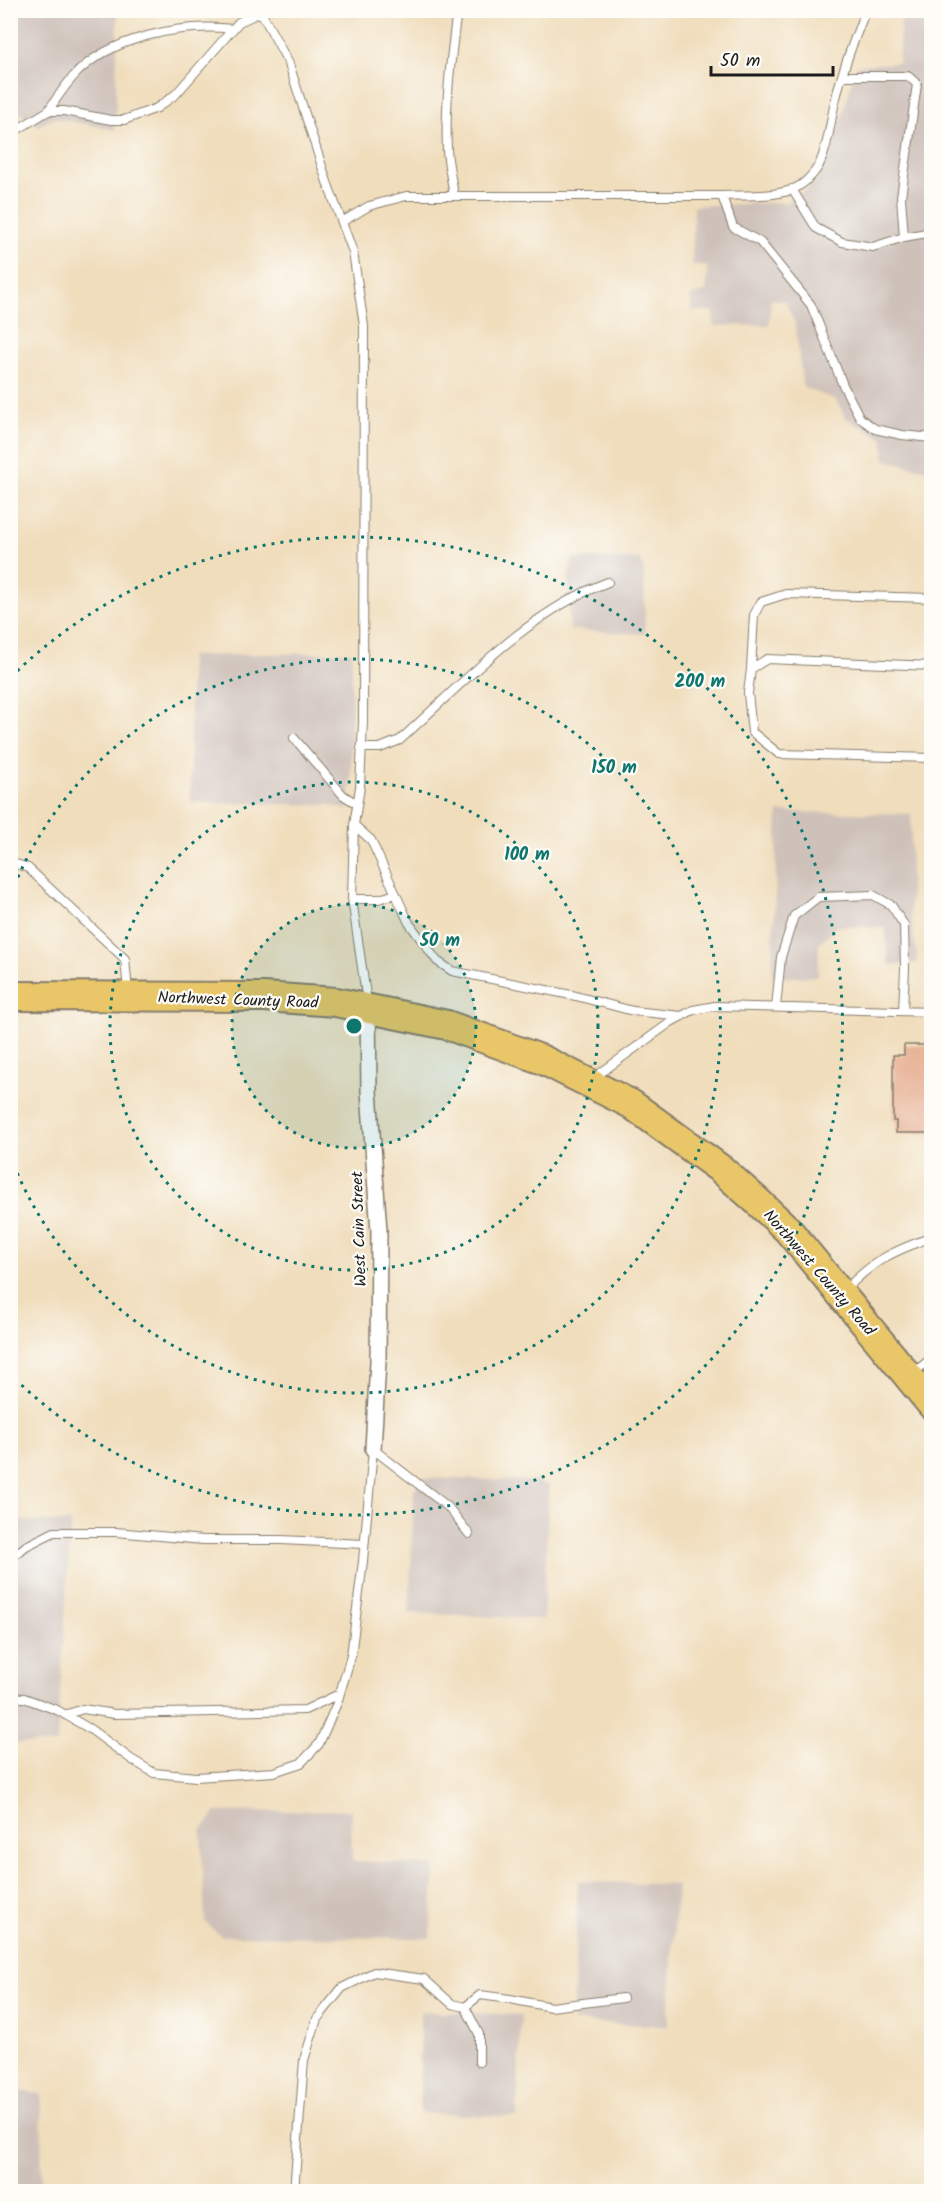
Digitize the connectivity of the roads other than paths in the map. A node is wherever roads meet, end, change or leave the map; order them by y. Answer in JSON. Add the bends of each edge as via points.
{"nodes":[{"id":1,"x":458,"y":10,"type":"edge"},
{"id":2,"x":866,"y":10,"type":"edge"},
{"id":3,"x":260,"y":11,"type":"edge"},
{"id":4,"x":233,"y":29,"type":"junction"},
{"id":5,"x":842,"y":76,"type":"junction"},
{"id":6,"x":48,"y":111,"type":"junction"},
{"id":7,"x":10,"y":134,"type":"edge"},
{"id":8,"x":792,"y":189,"type":"junction"},
{"id":9,"x":454,"y":196,"type":"junction"},
{"id":10,"x":722,"y":196,"type":"junction"},
{"id":11,"x":342,"y":222,"type":"junction"},
{"id":12,"x":932,"y":232,"type":"edge"},
{"id":13,"x":904,"y":237,"type":"junction"},
{"id":14,"x":932,"y":438,"type":"edge"},
{"id":15,"x":608,"y":582,"type":"dead end"},
{"id":16,"x":932,"y":598,"type":"edge"},
{"id":17,"x":932,"y":666,"type":"edge"},
{"id":18,"x":751,"y":669,"type":"junction"},
{"id":19,"x":294,"y":738,"type":"dead end"},
{"id":20,"x":361,"y":748,"type":"junction"},
{"id":21,"x":932,"y":758,"type":"edge"},
{"id":22,"x":357,"y":804,"type":"junction"},
{"id":23,"x":354,"y":825,"type":"junction"},
{"id":24,"x":10,"y":862,"type":"edge"},
{"id":25,"x":396,"y":894,"type":"junction"},
{"id":26,"x":352,"y":899,"type":"junction"},
{"id":27,"x":10,"y":996,"type":"edge"},
{"id":28,"x":128,"y":996,"type":"junction"},
{"id":29,"x":776,"y":1007,"type":"junction"},
{"id":30,"x":368,"y":1008,"type":"junction"},
{"id":31,"x":903,"y":1011,"type":"junction"},
{"id":32,"x":932,"y":1012,"type":"edge"},
{"id":33,"x":682,"y":1016,"type":"junction"},
{"id":34,"x":589,"y":1081,"type":"junction"},
{"id":35,"x":932,"y":1237,"type":"edge"},
{"id":36,"x":840,"y":1294,"type":"junction"},
{"id":37,"x":932,"y":1358,"type":"edge"},
{"id":38,"x":909,"y":1377,"type":"junction"},
{"id":39,"x":932,"y":1405,"type":"edge"},
{"id":40,"x":373,"y":1449,"type":"junction"},
{"id":41,"x":469,"y":1534,"type":"dead end"},
{"id":42,"x":364,"y":1544,"type":"junction"},
{"id":43,"x":10,"y":1558,"type":"edge"},
{"id":44,"x":339,"y":1694,"type":"junction"},
{"id":45,"x":10,"y":1697,"type":"edge"},
{"id":46,"x":65,"y":1715,"type":"junction"},
{"id":47,"x":624,"y":1998,"type":"dead end"},
{"id":48,"x":465,"y":2007,"type":"junction"},
{"id":49,"x":479,"y":2062,"type":"dead end"},
{"id":50,"x":294,"y":2192,"type":"edge"}],
"edges":[{"from":1,"to":9,"type":"lane","via":[[447,119]]},
{"from":2,"to":5,"type":"lane"},
{"from":3,"to":4,"type":"lane"},
{"from":3,"to":11,"type":"lane","via":[[289,64]]},
{"from":4,"to":6,"type":"lane","via":[[166,30],[104,53],[74,75]]},
{"from":4,"to":6,"type":"lane","via":[[176,94],[142,115],[111,120]]},
{"from":5,"to":8,"type":"lane","via":[[818,166],[806,182]]},
{"from":5,"to":13,"type":"lane","via":[[908,76],[917,84],[901,197]]},
{"from":6,"to":7,"type":"lane"},
{"from":8,"to":10,"type":"lane"},
{"from":8,"to":13,"type":"lane","via":[[816,228],[842,242],[873,247]]},
{"from":9,"to":10,"type":"lane"},
{"from":9,"to":11,"type":"lane","via":[[406,196],[369,206]]},
{"from":10,"to":14,"type":"lane","via":[[733,227],[760,242],[811,305],[860,418],[875,429]]},
{"from":11,"to":20,"type":"lane","via":[[353,252],[364,326]]},
{"from":12,"to":13,"type":"lane"},
{"from":15,"to":20,"type":"lane","via":[[563,602],[519,633],[400,740],[380,748]]},
{"from":16,"to":18,"type":"lane","via":[[786,594],[761,602],[754,615]]},
{"from":17,"to":18,"type":"lane","via":[[767,659]]},
{"from":18,"to":21,"type":"lane","via":[[748,693],[752,732],[779,754]]},
{"from":19,"to":22,"type":"lane","via":[[343,795]]},
{"from":20,"to":22,"type":"lane"},
{"from":22,"to":23,"type":"lane"},
{"from":23,"to":25,"type":"lane","via":[[371,840]]},
{"from":23,"to":26,"type":"lane"},
{"from":24,"to":28,"type":"lane","via":[[28,868],[125,959]]},
{"from":25,"to":26,"type":"lane","via":[[380,899]]},
{"from":25,"to":33,"type":"lane","via":[[409,923],[438,961],[452,971],[633,1011]]},
{"from":26,"to":30,"type":"lane"},
{"from":27,"to":28,"type":"highway","name":"Northwest County Road"},
{"from":28,"to":30,"type":"highway","name":"Northwest County Road","via":[[264,997]]},
{"from":29,"to":31,"type":"lane"},
{"from":29,"to":31,"type":"lane","via":[[781,957],[794,916],[818,897],[873,895],[891,905],[904,925]]},
{"from":29,"to":33,"type":"lane","via":[[715,1006]]},
{"from":30,"to":34,"type":"highway","name":"Northwest County Road","via":[[447,1025],[543,1059]]},
{"from":30,"to":40,"type":"street","name":"West Cain Street","via":[[369,1091],[379,1231]]},
{"from":31,"to":32,"type":"lane"},
{"from":33,"to":34,"type":"lane"},
{"from":34,"to":36,"type":"highway","name":"Northwest County Road","via":[[647,1115],[722,1170],[788,1230]]},
{"from":35,"to":36,"type":"lane","via":[[893,1251],[866,1269]]},
{"from":36,"to":38,"type":"highway","name":"Northwest County Road"},
{"from":37,"to":38,"type":"lane"},
{"from":38,"to":39,"type":"highway","name":"Northwest County Road"},
{"from":40,"to":41,"type":"lane","via":[[448,1507]]},
{"from":40,"to":42,"type":"lane"},
{"from":42,"to":43,"type":"lane","via":[[54,1532]]},
{"from":42,"to":44,"type":"lane","via":[[351,1656]]},
{"from":44,"to":46,"type":"lane","via":[[305,1710],[115,1714],[83,1710]]},
{"from":44,"to":46,"type":"lane","via":[[319,1744],[301,1763],[274,1772],[196,1777],[154,1773]]},
{"from":45,"to":46,"type":"lane","via":[[24,1698]]},
{"from":47,"to":48,"type":"lane","via":[[551,2007],[480,1995]]},
{"from":48,"to":49,"type":"lane","via":[[479,2034]]},
{"from":48,"to":50,"type":"lane","via":[[452,2004],[424,1979],[374,1972],[342,1988],[317,2019],[304,2060]]}]}
